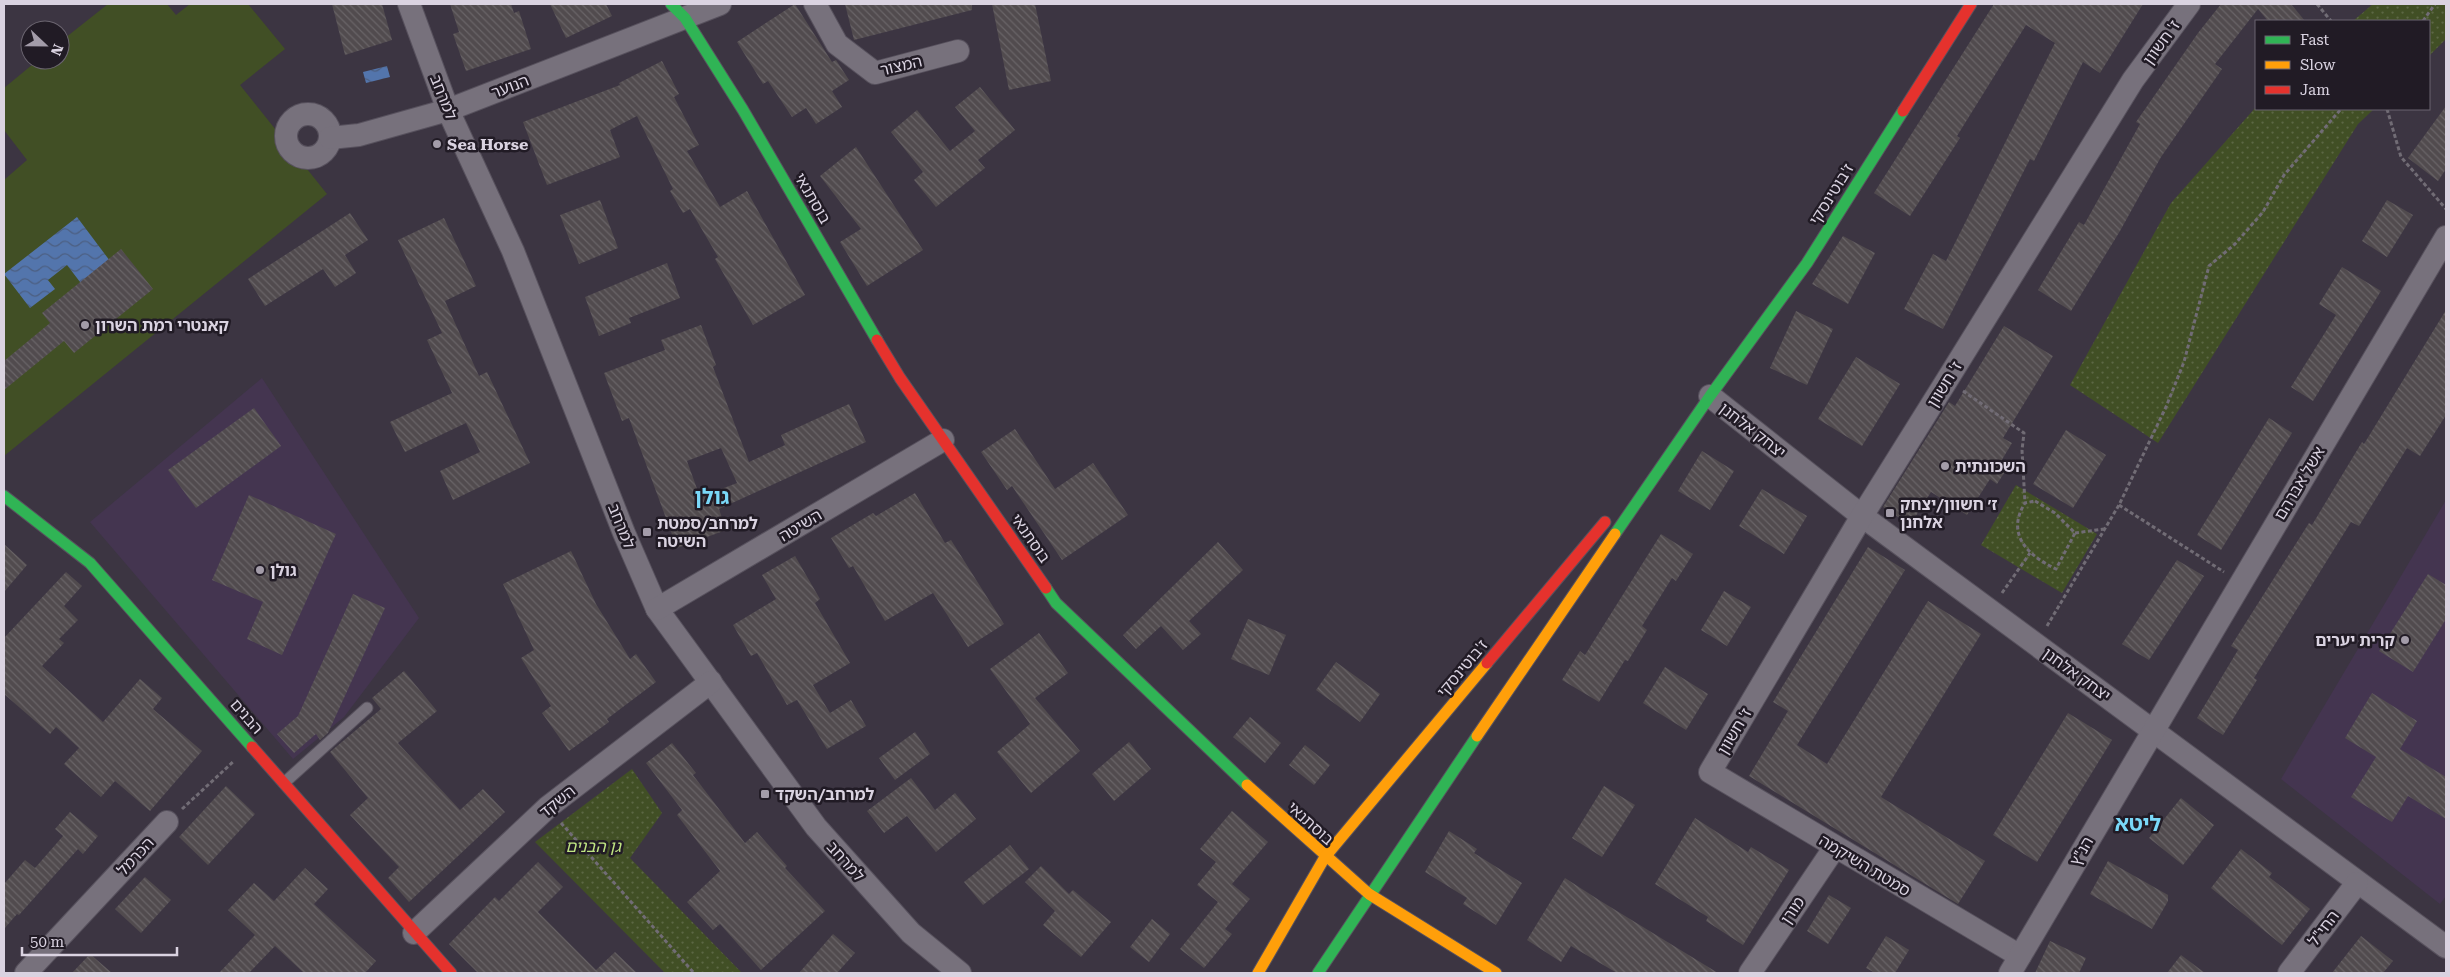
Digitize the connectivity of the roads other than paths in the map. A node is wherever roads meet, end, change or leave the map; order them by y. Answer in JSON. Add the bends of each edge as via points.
{"nodes":[{"id":1,"x":409,"y":4,"type":"edge"},
{"id":2,"x":720,"y":4,"type":"edge"},
{"id":3,"x":815,"y":4,"type":"edge"},
{"id":4,"x":1971,"y":4,"type":"edge"},
{"id":5,"x":2188,"y":4,"type":"edge"},
{"id":6,"x":678,"y":11,"type":"edge"},
{"id":7,"x":958,"y":50,"type":"dead end"},
{"id":8,"x":448,"y":110,"type":"junction"},
{"id":9,"x":330,"y":138,"type":"dead end"},
{"id":10,"x":2446,"y":237,"type":"edge"},
{"id":11,"x":1710,"y":396,"type":"junction"},
{"id":12,"x":942,"y":440,"type":"junction"},
{"id":13,"x":4,"y":496,"type":"edge"},
{"id":14,"x":1626,"y":496,"type":"dead end"},
{"id":15,"x":1614,"y":512,"type":"dead end"},
{"id":16,"x":1862,"y":516,"type":"junction"},
{"id":17,"x":657,"y":610,"type":"junction"},
{"id":18,"x":711,"y":682,"type":"junction"},
{"id":19,"x":367,"y":708,"type":"dead end"},
{"id":20,"x":2153,"y":729,"type":"junction"},
{"id":21,"x":1710,"y":772,"type":"joint"},
{"id":22,"x":284,"y":783,"type":"junction"},
{"id":23,"x":167,"y":822,"type":"road end"},
{"id":24,"x":1835,"y":847,"type":"junction"},
{"id":25,"x":1325,"y":857,"type":"junction"},
{"id":26,"x":2357,"y":883,"type":"junction"},
{"id":27,"x":1369,"y":894,"type":"junction"},
{"id":28,"x":414,"y":933,"type":"junction"},
{"id":29,"x":2446,"y":946,"type":"edge"},
{"id":30,"x":2015,"y":965,"type":"edge"},
{"id":31,"x":26,"y":973,"type":"edge"},
{"id":32,"x":451,"y":973,"type":"edge"},
{"id":33,"x":960,"y":973,"type":"edge"},
{"id":34,"x":1258,"y":973,"type":"edge"},
{"id":35,"x":1318,"y":973,"type":"edge"},
{"id":36,"x":1496,"y":973,"type":"edge"},
{"id":37,"x":1750,"y":973,"type":"edge"},
{"id":38,"x":2290,"y":973,"type":"edge"}],
"edges":[{"from":1,"to":8,"type":"street","name":"למרחב"},
{"from":2,"to":6,"type":"street","name":"הנוער"},
{"from":3,"to":7,"type":"street","name":"המצור","via":[[837,44],[875,73]]},
{"from":4,"to":11,"type":"street","name":"ז'בוטינסקי","via":[[1807,263]]},
{"from":5,"to":16,"type":"street","name":"ז' חשוון","via":[[2133,80]]},
{"from":6,"to":8,"type":"street","name":"הנוער"},
{"from":6,"to":12,"type":"street","name":"בוסתנאי","via":[[743,110],[900,378]]},
{"from":8,"to":9,"type":"street","name":"הנוער","via":[[359,135]]},
{"from":8,"to":17,"type":"street","name":"למרחב","via":[[513,251]]},
{"from":10,"to":20,"type":"street","name":"אשל אברהם"},
{"from":11,"to":14,"type":"street","name":"ז'בוטינסקי"},
{"from":11,"to":16,"type":"street","name":"יצחק אלחנן"},
{"from":11,"to":27,"type":"street","name":"ז'בוטינסקי"},
{"from":12,"to":17,"type":"street","name":"השיטה"},
{"from":12,"to":25,"type":"street","name":"בוסתנאי","via":[[1056,603]]},
{"from":13,"to":22,"type":"street","name":"הבנים","via":[[90,563]]},
{"from":15,"to":25,"type":"street","name":"ז'בוטינסקי"},
{"from":16,"to":20,"type":"street","name":"יצחק אלחנן"},
{"from":16,"to":21,"type":"street","name":"ז' חשוון"},
{"from":17,"to":18,"type":"street","name":"למרחב"},
{"from":18,"to":28,"type":"street","name":"השקד","via":[[548,807]]},
{"from":18,"to":33,"type":"street","name":"למרחב","via":[[816,828],[911,933]]},
{"from":19,"to":22,"type":"lane"},
{"from":20,"to":26,"type":"street","name":"יצחק אלחנן"},
{"from":20,"to":30,"type":"street","name":"הנ\"ץ"},
{"from":21,"to":24,"type":"street","name":"סמטת השיקמה"},
{"from":22,"to":28,"type":"street","name":"הבנים"},
{"from":23,"to":31,"type":"street","name":"הכרמל"},
{"from":24,"to":30,"type":"street","name":"סמטת השיקמה"},
{"from":24,"to":37,"type":"street","name":"מורן"},
{"from":25,"to":27,"type":"street","name":"בוסתנאי"},
{"from":25,"to":34,"type":"street","name":"ז'בוטינסקי"},
{"from":26,"to":29,"type":"street","name":"יצחק אלחנן"},
{"from":26,"to":38,"type":"street","name":"החי\"ל"},
{"from":27,"to":35,"type":"street","name":"ז'בוטינסקי"},
{"from":27,"to":36,"type":"street","name":"בוסתנאי"},
{"from":28,"to":32,"type":"street","name":"הבנים"}]}
